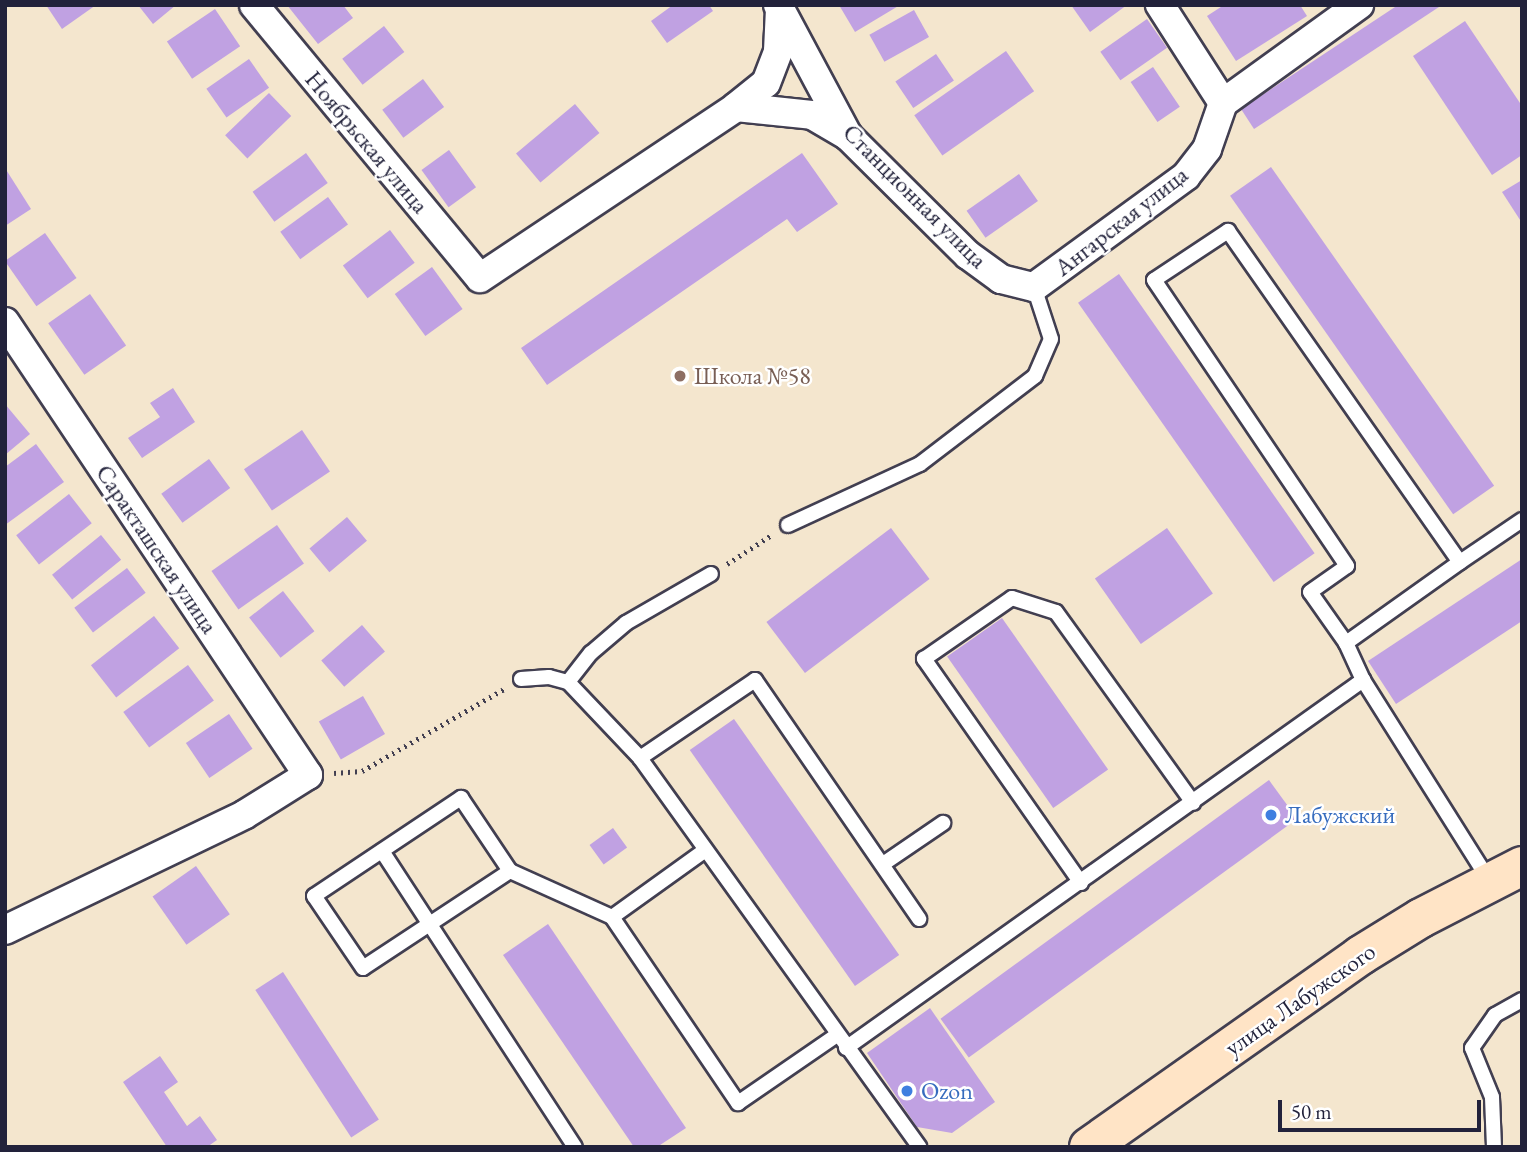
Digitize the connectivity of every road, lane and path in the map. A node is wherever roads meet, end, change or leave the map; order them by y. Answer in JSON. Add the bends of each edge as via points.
{"nodes":[{"id":1,"x":254,"y":5,"type":"edge"},
{"id":2,"x":1160,"y":5,"type":"edge"},
{"id":3,"x":1359,"y":5,"type":"edge"},
{"id":4,"x":779,"y":7,"type":"edge"},
{"id":5,"x":1223,"y":103,"type":"junction"},
{"id":6,"x":736,"y":107,"type":"junction"},
{"id":7,"x":848,"y":136,"type":"junction"},
{"id":8,"x":1034,"y":287,"type":"junction"},
{"id":9,"x":5,"y":322,"type":"edge"},
{"id":10,"x":1522,"y":520,"type":"edge"},
{"id":11,"x":788,"y":525,"type":"joint"},
{"id":12,"x":1460,"y":562,"type":"junction"},
{"id":13,"x":711,"y":574,"type":"joint"},
{"id":14,"x":1346,"y":643,"type":"junction"},
{"id":15,"x":521,"y":679,"type":"joint"},
{"id":16,"x":1363,"y":680,"type":"junction"},
{"id":17,"x":568,"y":682,"type":"junction"},
{"id":18,"x":640,"y":758,"type":"junction"},
{"id":19,"x":308,"y":775,"type":"junction"},
{"id":20,"x":1192,"y":803,"type":"junction"},
{"id":21,"x":943,"y":823,"type":"dead end"},
{"id":22,"x":704,"y":850,"type":"junction"},
{"id":23,"x":382,"y":851,"type":"junction"},
{"id":24,"x":883,"y":864,"type":"junction"},
{"id":25,"x":510,"y":870,"type":"junction"},
{"id":26,"x":1506,"y":874,"type":"edge"},
{"id":27,"x":1081,"y":883,"type":"junction"},
{"id":28,"x":612,"y":917,"type":"junction"},
{"id":29,"x":919,"y":919,"type":"dead end"},
{"id":30,"x":430,"y":924,"type":"junction"},
{"id":31,"x":5,"y":930,"type":"edge"},
{"id":32,"x":1522,"y":1000,"type":"edge"},
{"id":33,"x":837,"y":1035,"type":"junction"},
{"id":34,"x":846,"y":1048,"type":"junction"},
{"id":35,"x":575,"y":1147,"type":"edge"},
{"id":36,"x":920,"y":1147,"type":"edge"},
{"id":37,"x":1089,"y":1147,"type":"edge"},
{"id":38,"x":1494,"y":1147,"type":"edge"}],
"edges":[{"from":1,"to":6,"type":"street","name":"Ноябрьская улица","via":[[480,278]]},
{"from":2,"to":5,"type":"street"},
{"from":3,"to":5,"type":"street"},
{"from":4,"to":6,"type":"street","via":[[778,51],[766,83]]},
{"from":4,"to":7,"type":"street","name":"Станционная улица"},
{"from":5,"to":8,"type":"street","name":"Ангарская улица","via":[[1207,149],[1186,176]]},
{"from":6,"to":7,"type":"street","via":[[812,115]]},
{"from":7,"to":8,"type":"street","name":"Станционная улица","via":[[968,256],[1001,279]]},
{"from":8,"to":11,"type":"lane","via":[[1051,339],[1035,376],[920,464]]},
{"from":9,"to":19,"type":"street","name":"Саракташская улица"},
{"from":10,"to":12,"type":"lane"},
{"from":11,"to":13,"type":"path"},
{"from":12,"to":14,"type":"lane"},
{"from":12,"to":14,"type":"lane","via":[[1228,231],[1154,280],[1347,566],[1310,592]]},
{"from":13,"to":17,"type":"lane","via":[[626,623],[591,653]]},
{"from":14,"to":16,"type":"lane"},
{"from":15,"to":17,"type":"lane","via":[[549,677]]},
{"from":15,"to":19,"type":"path","via":[[362,771]]},
{"from":16,"to":20,"type":"lane"},
{"from":16,"to":26,"type":"lane"},
{"from":17,"to":18,"type":"lane"},
{"from":18,"to":22,"type":"lane"},
{"from":18,"to":24,"type":"lane","via":[[755,680]]},
{"from":19,"to":31,"type":"street","via":[[244,815]]},
{"from":20,"to":27,"type":"lane"},
{"from":20,"to":27,"type":"lane","via":[[1056,612],[1012,598],[924,659]]},
{"from":21,"to":24,"type":"lane"},
{"from":22,"to":28,"type":"lane"},
{"from":22,"to":33,"type":"lane"},
{"from":23,"to":25,"type":"lane","via":[[461,798]]},
{"from":23,"to":30,"type":"lane"},
{"from":23,"to":30,"type":"lane","via":[[314,896],[363,968]]},
{"from":24,"to":29,"type":"lane"},
{"from":25,"to":28,"type":"lane"},
{"from":25,"to":30,"type":"lane"},
{"from":26,"to":37,"type":"street","name":"улица Лабужского","via":[[1361,955]]},
{"from":27,"to":34,"type":"lane"},
{"from":28,"to":33,"type":"lane","via":[[738,1103]]},
{"from":30,"to":35,"type":"lane"},
{"from":32,"to":38,"type":"lane","via":[[1495,1015],[1472,1048],[1492,1097]]},
{"from":33,"to":34,"type":"lane"},
{"from":34,"to":36,"type":"lane"}]}
